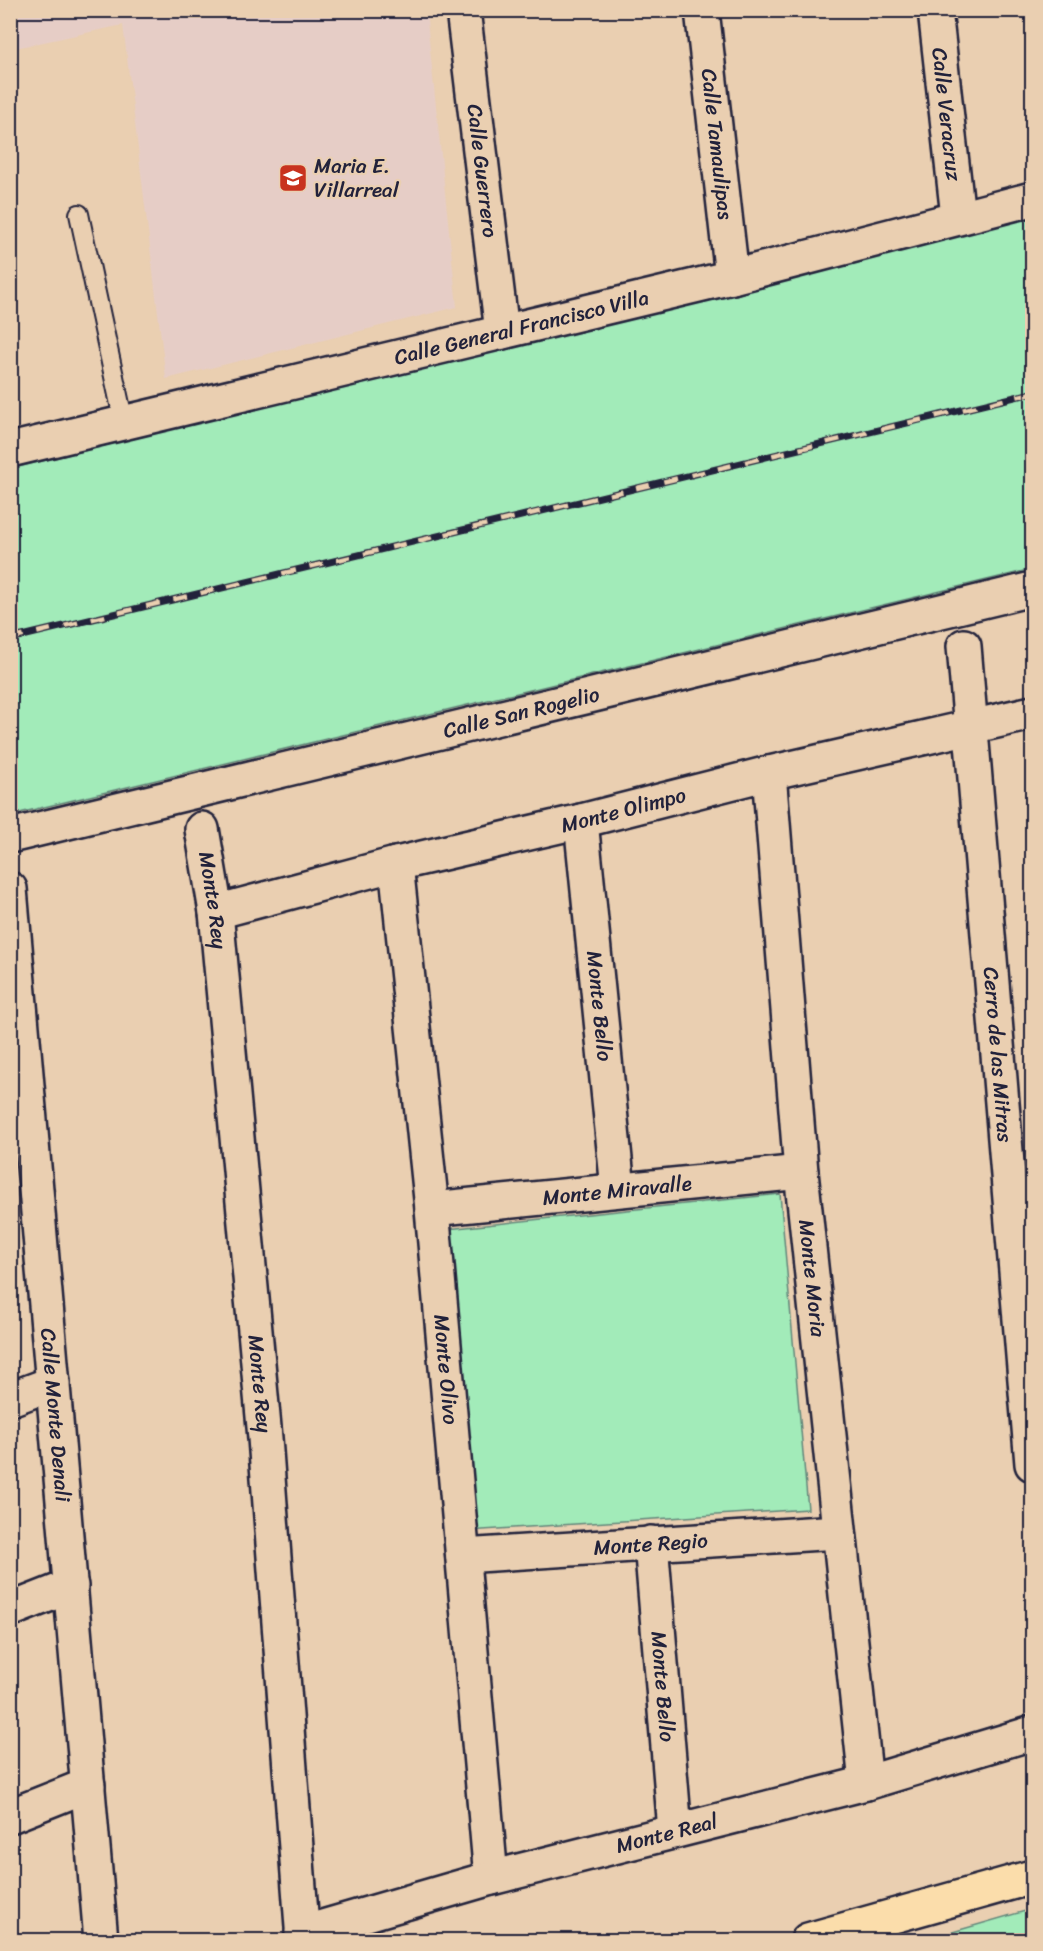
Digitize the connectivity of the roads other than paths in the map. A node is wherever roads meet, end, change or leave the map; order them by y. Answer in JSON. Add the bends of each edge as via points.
{"nodes":[{"id":1,"x":463,"y":10,"type":"edge"},
{"id":2,"x":702,"y":10,"type":"edge"},
{"id":3,"x":935,"y":10,"type":"edge"},
{"id":4,"x":1032,"y":199,"type":"edge"},
{"id":5,"x":79,"y":214,"type":"dead end"},
{"id":6,"x":958,"y":217,"type":"junction"},
{"id":7,"x":732,"y":277,"type":"junction"},
{"id":8,"x":502,"y":332,"type":"junction"},
{"id":9,"x":124,"y":423,"type":"junction"},
{"id":10,"x":10,"y":450,"type":"edge"},
{"id":11,"x":1032,"y":589,"type":"edge"},
{"id":12,"x":964,"y":646,"type":"dead end"},
{"id":13,"x":1032,"y":713,"type":"edge"},
{"id":14,"x":972,"y":726,"type":"junction"},
{"id":15,"x":769,"y":773,"type":"junction"},
{"id":16,"x":581,"y":821,"type":"junction"},
{"id":17,"x":202,"y":829,"type":"dead end"},
{"id":18,"x":10,"y":836,"type":"edge"},
{"id":19,"x":396,"y":864,"type":"junction"},
{"id":20,"x":10,"y":889,"type":"edge"},
{"id":21,"x":216,"y":912,"type":"junction"},
{"id":22,"x":13,"y":953,"type":"edge"},
{"id":23,"x":801,"y":1172,"type":"junction"},
{"id":24,"x":23,"y":1186,"type":"edge"},
{"id":25,"x":618,"y":1189,"type":"junction"},
{"id":26,"x":432,"y":1209,"type":"junction"},
{"id":27,"x":53,"y":1383,"type":"junction"},
{"id":28,"x":10,"y":1399,"type":"edge"},
{"id":29,"x":1032,"y":1464,"type":"edge"},
{"id":30,"x":838,"y":1532,"type":"junction"},
{"id":31,"x":651,"y":1543,"type":"junction"},
{"id":32,"x":463,"y":1556,"type":"junction"},
{"id":33,"x":71,"y":1586,"type":"junction"},
{"id":34,"x":10,"y":1610,"type":"edge"},
{"id":35,"x":1032,"y":1733,"type":"edge"},
{"id":36,"x":866,"y":1783,"type":"junction"},
{"id":37,"x":88,"y":1785,"type":"junction"},
{"id":38,"x":10,"y":1816,"type":"edge"},
{"id":39,"x":675,"y":1831,"type":"junction"},
{"id":40,"x":1032,"y":1877,"type":"edge"},
{"id":41,"x":491,"y":1878,"type":"junction"},
{"id":42,"x":302,"y":1937,"type":"edge"},
{"id":43,"x":101,"y":1941,"type":"edge"},
{"id":44,"x":808,"y":1941,"type":"edge"}],
"edges":[{"from":1,"to":8,"type":"street","name":"Calle Guerrero"},
{"from":2,"to":7,"type":"street","name":"Calle Tamaulipas"},
{"from":3,"to":6,"type":"street","name":"Calle Veracruz"},
{"from":4,"to":6,"type":"street","name":"Calle General Francisco Villa"},
{"from":5,"to":9,"type":"lane"},
{"from":6,"to":7,"type":"street","name":"Calle General Francisco Villa"},
{"from":7,"to":8,"type":"street","name":"Calle General Francisco Villa"},
{"from":8,"to":9,"type":"street","name":"Calle General Francisco Villa"},
{"from":9,"to":10,"type":"street","name":"Calle General Francisco Villa"},
{"from":11,"to":18,"type":"street","name":"Calle San Rogelio"},
{"from":12,"to":14,"type":"street","name":"Cerro de las Mitras"},
{"from":13,"to":14,"type":"street","name":"Monte Olimpo"},
{"from":14,"to":15,"type":"street","name":"Monte Olimpo"},
{"from":14,"to":29,"type":"street","name":"Cerro de las Mitras"},
{"from":15,"to":16,"type":"street","name":"Monte Olimpo"},
{"from":15,"to":23,"type":"street","name":"Monte Moria"},
{"from":16,"to":19,"type":"street","name":"Monte Olimpo"},
{"from":16,"to":25,"type":"street","name":"Monte Bello"},
{"from":17,"to":21,"type":"street","name":"Monte Rey"},
{"from":19,"to":21,"type":"street","name":"Monte Olimpo"},
{"from":19,"to":26,"type":"street","name":"Monte Olivo"},
{"from":20,"to":22,"type":"street","name":"Calle Monte Denali"},
{"from":21,"to":42,"type":"street","name":"Monte Rey","via":[[264,1438]]},
{"from":22,"to":24,"type":"street","name":"Calle Monte Denali"},
{"from":23,"to":25,"type":"street","name":"Monte Miravalle"},
{"from":23,"to":30,"type":"street","name":"Monte Moria"},
{"from":24,"to":27,"type":"street","name":"Calle Monte Denali"},
{"from":25,"to":26,"type":"street","name":"Monte Miravalle"},
{"from":26,"to":32,"type":"street","name":"Monte Olivo"},
{"from":27,"to":28,"type":"street"},
{"from":27,"to":33,"type":"street","name":"Calle Monte Denali"},
{"from":30,"to":31,"type":"street","name":"Monte Regio"},
{"from":30,"to":36,"type":"street","name":"Monte Moria"},
{"from":31,"to":32,"type":"street","name":"Monte Regio"},
{"from":31,"to":39,"type":"street","name":"Monte Bello"},
{"from":32,"to":41,"type":"street","name":"Monte Olivo"},
{"from":33,"to":34,"type":"street"},
{"from":33,"to":37,"type":"street","name":"Calle Monte Denali"},
{"from":35,"to":36,"type":"street","name":"Monte Real"},
{"from":36,"to":39,"type":"street","name":"Monte Real"},
{"from":37,"to":38,"type":"street"},
{"from":37,"to":43,"type":"street","name":"Calle Monte Denali"},
{"from":39,"to":41,"type":"street","name":"Monte Real"},
{"from":40,"to":44,"type":"main road"},
{"from":41,"to":42,"type":"street","name":"Monte Real"}]}
